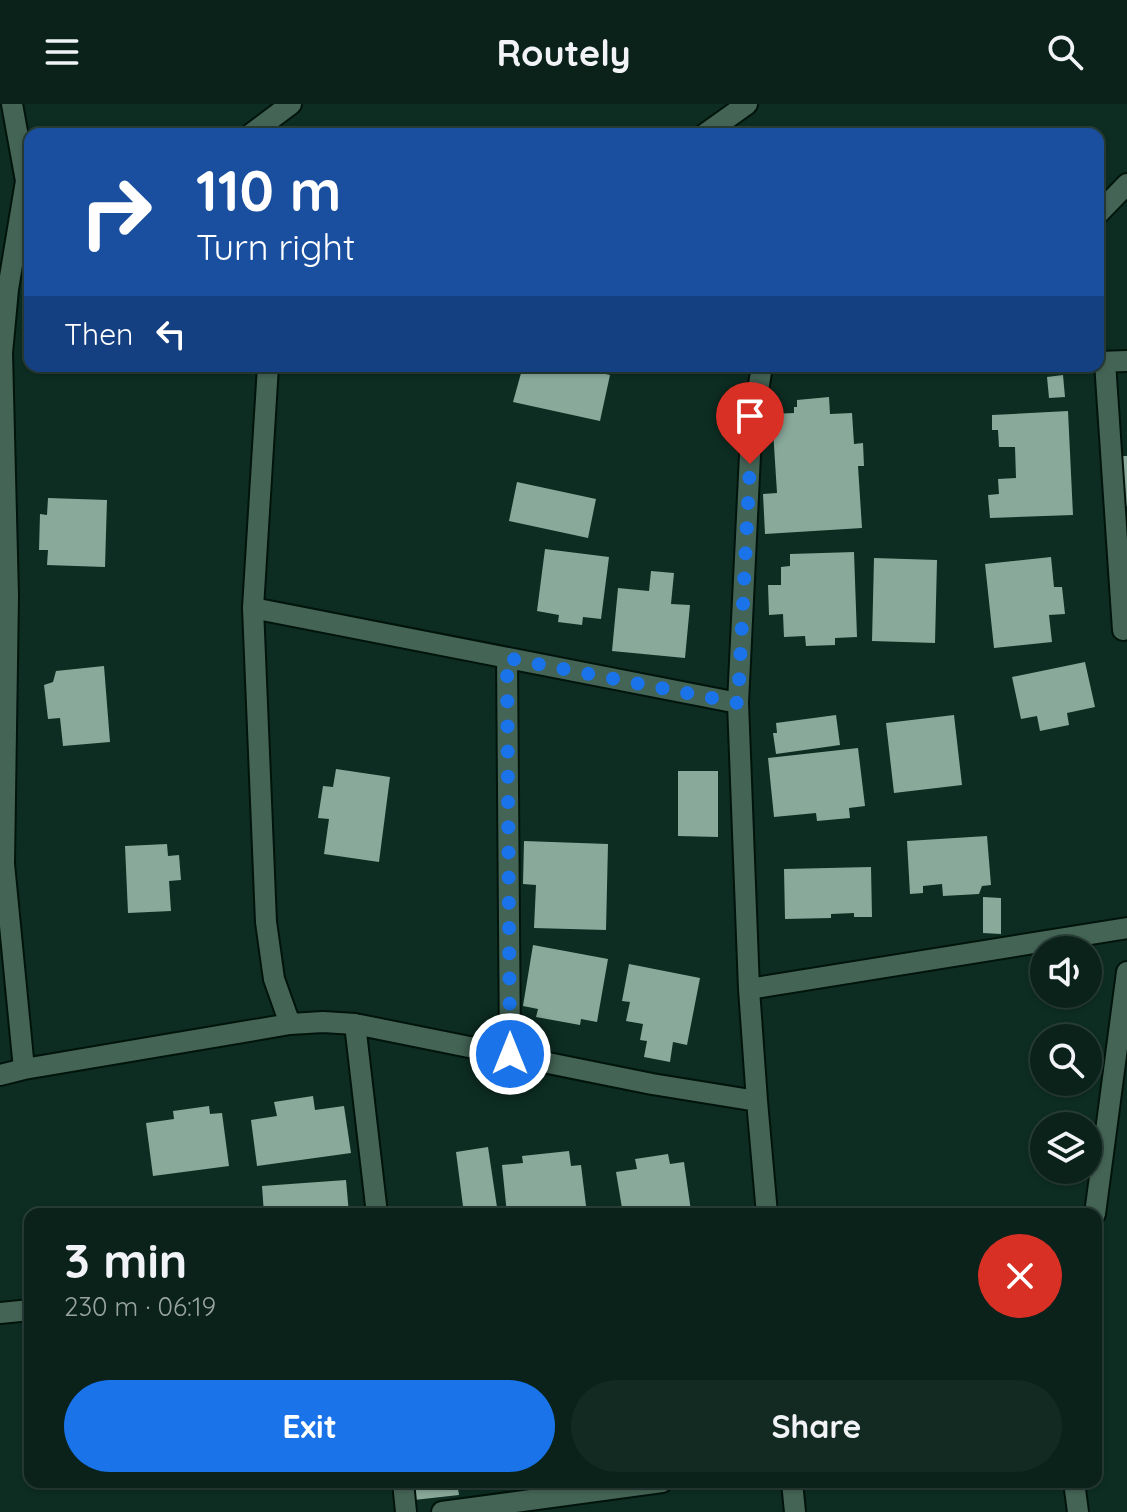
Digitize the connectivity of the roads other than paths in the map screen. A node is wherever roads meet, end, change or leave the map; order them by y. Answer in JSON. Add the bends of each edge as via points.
{"nodes":[{"id":1,"x":12,"y":104,"type":"edge"},
{"id":2,"x":291,"y":104,"type":"edge"},
{"id":3,"x":747,"y":104,"type":"edge"},
{"id":4,"x":259,"y":128,"type":"edge"},
{"id":5,"x":713,"y":128,"type":"edge"},
{"id":6,"x":24,"y":162,"type":"edge"},
{"id":7,"x":1127,"y":184,"type":"edge"},
{"id":8,"x":24,"y":203,"type":"edge"},
{"id":9,"x":1104,"y":208,"type":"edge"},
{"id":10,"x":1,"y":352,"type":"edge"},
{"id":11,"x":1127,"y":361,"type":"edge"},
{"id":12,"x":1104,"y":362,"type":"edge"},
{"id":13,"x":268,"y":372,"type":"edge"},
{"id":14,"x":761,"y":372,"type":"edge"},
{"id":15,"x":1102,"y":372,"type":"edge"},
{"id":16,"x":253,"y":608,"type":"junction"},
{"id":17,"x":1123,"y":630,"type":"dead end"},
{"id":18,"x":507,"y":658,"type":"junction"},
{"id":19,"x":738,"y":703,"type":"junction"},
{"id":20,"x":1127,"y":928,"type":"edge"},
{"id":21,"x":1127,"y":972,"type":"edge"},
{"id":22,"x":749,"y":989,"type":"junction"},
{"id":23,"x":290,"y":1024,"type":"junction"},
{"id":24,"x":355,"y":1024,"type":"junction"},
{"id":25,"x":510,"y":1054,"type":"junction"},
{"id":26,"x":24,"y":1069,"type":"junction"},
{"id":27,"x":0,"y":1075,"type":"edge"},
{"id":28,"x":757,"y":1101,"type":"junction"},
{"id":29,"x":376,"y":1208,"type":"edge"},
{"id":30,"x":766,"y":1208,"type":"edge"},
{"id":31,"x":1096,"y":1208,"type":"edge"},
{"id":32,"x":24,"y":1311,"type":"edge"},
{"id":33,"x":0,"y":1313,"type":"edge"},
{"id":34,"x":404,"y":1488,"type":"edge"},
{"id":35,"x":622,"y":1488,"type":"edge"},
{"id":36,"x":793,"y":1488,"type":"edge"},
{"id":37,"x":1075,"y":1488,"type":"edge"},
{"id":38,"x":481,"y":1509,"type":"edge"},
{"id":39,"x":406,"y":1512,"type":"edge"},
{"id":40,"x":442,"y":1512,"type":"edge"},
{"id":41,"x":795,"y":1512,"type":"edge"},
{"id":42,"x":1078,"y":1512,"type":"edge"}],
"edges":[{"from":1,"to":6,"type":"street"},
{"from":2,"to":4,"type":"street"},
{"from":3,"to":5,"type":"street"},
{"from":7,"to":9,"type":"street"},
{"from":8,"to":10,"type":"street"},
{"from":10,"to":26,"type":"street","via":[[8,596],[4,864]]},
{"from":11,"to":12,"type":"street"},
{"from":13,"to":16,"type":"street"},
{"from":14,"to":19,"type":"street","via":[[751,434]]},
{"from":15,"to":17,"type":"street"},
{"from":16,"to":18,"type":"street"},
{"from":16,"to":23,"type":"street","via":[[266,922],[274,979]]},
{"from":18,"to":19,"type":"street"},
{"from":18,"to":25,"type":"street"},
{"from":19,"to":22,"type":"street"},
{"from":20,"to":22,"type":"street"},
{"from":21,"to":31,"type":"street"},
{"from":22,"to":28,"type":"street"},
{"from":23,"to":24,"type":"street"},
{"from":23,"to":26,"type":"street"},
{"from":24,"to":25,"type":"street"},
{"from":24,"to":29,"type":"street"},
{"from":25,"to":28,"type":"street"},
{"from":26,"to":27,"type":"street"},
{"from":28,"to":30,"type":"street"},
{"from":32,"to":33,"type":"street"},
{"from":34,"to":39,"type":"street"},
{"from":35,"to":38,"type":"street"},
{"from":36,"to":41,"type":"street"},
{"from":37,"to":42,"type":"street"},
{"from":38,"to":40,"type":"street"}]}
